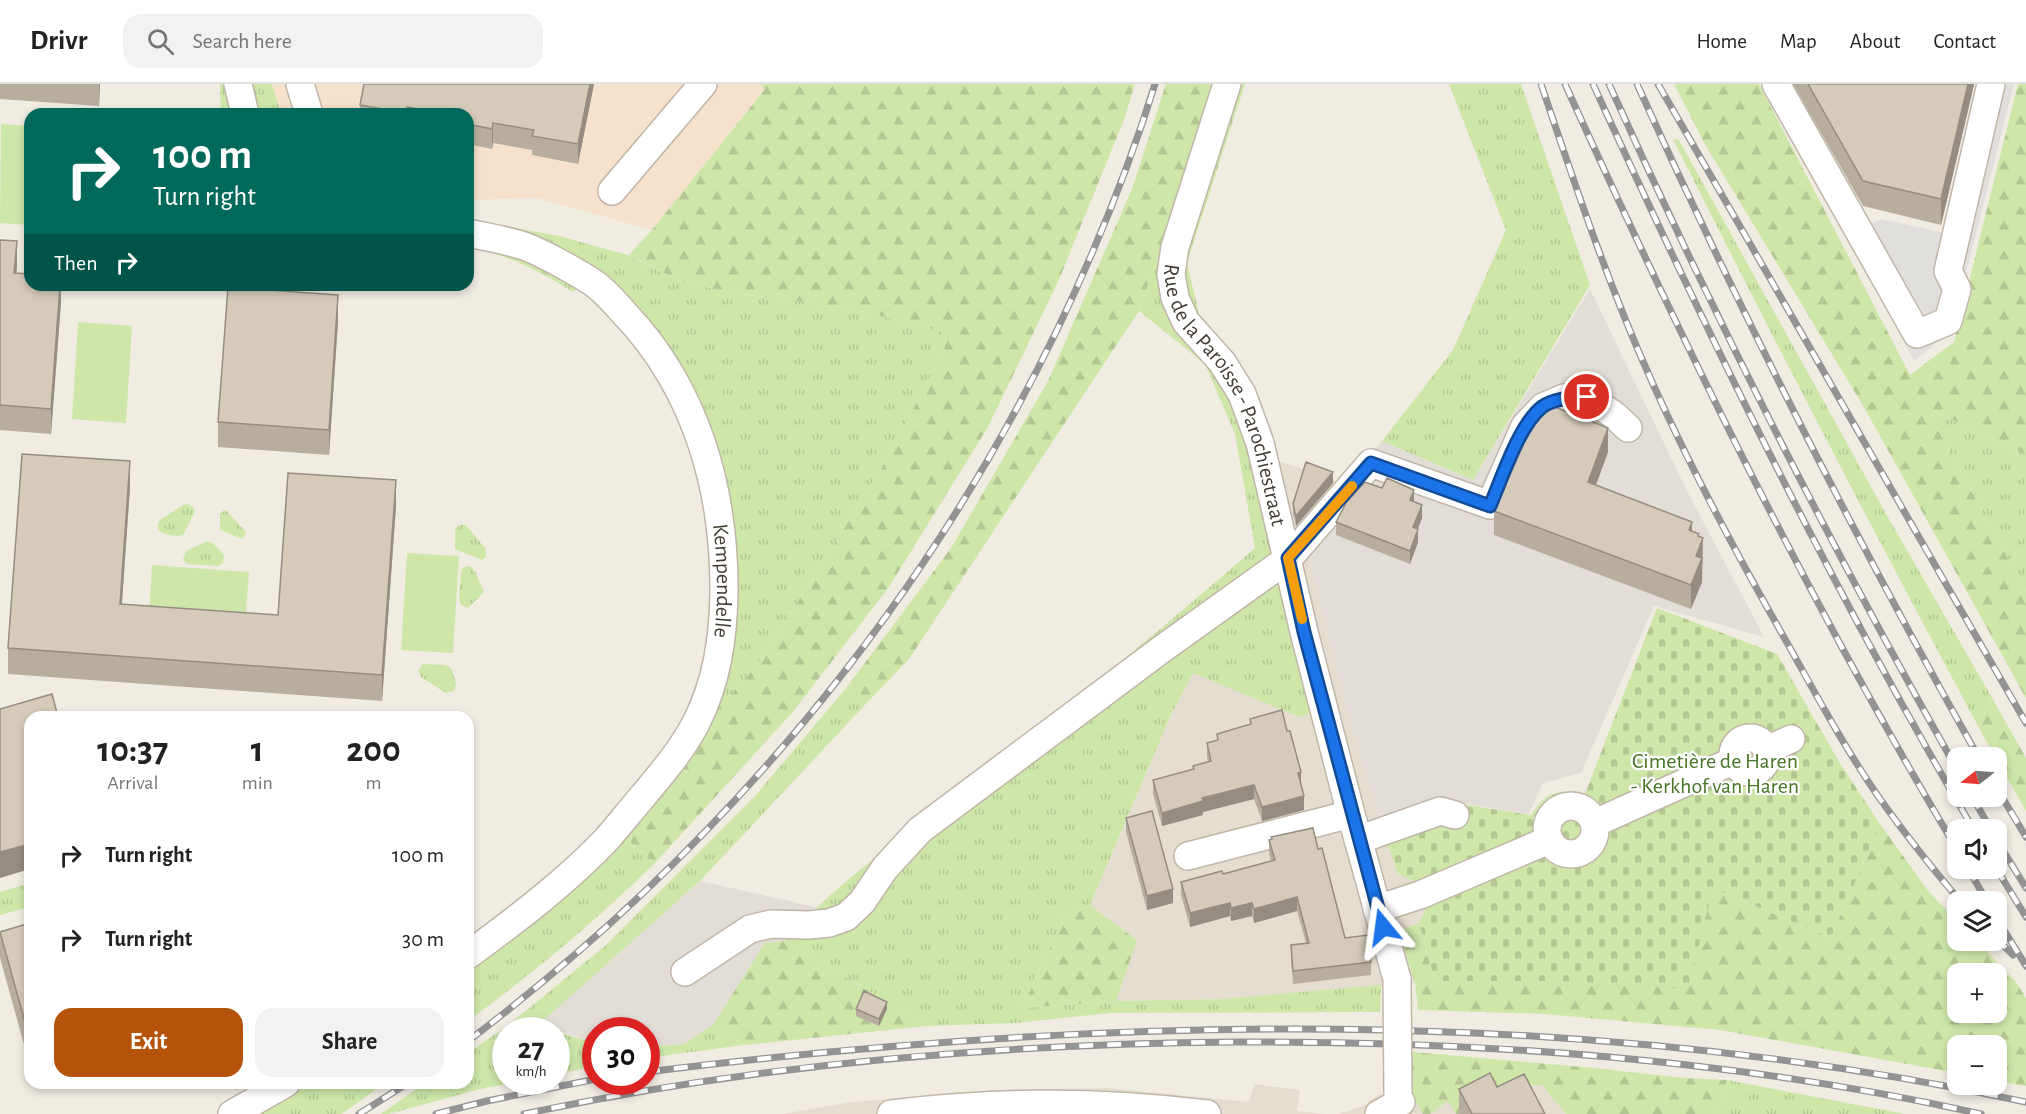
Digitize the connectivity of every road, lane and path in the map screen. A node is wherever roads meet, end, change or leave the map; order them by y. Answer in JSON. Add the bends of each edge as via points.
{"nodes":[{"id":1,"x":238,"y":84,"type":"edge"},
{"id":2,"x":300,"y":84,"type":"edge"},
{"id":3,"x":703,"y":84,"type":"edge"},
{"id":4,"x":1227,"y":84,"type":"edge"},
{"id":5,"x":1776,"y":84,"type":"edge"},
{"id":6,"x":1991,"y":84,"type":"edge"},
{"id":7,"x":244,"y":108,"type":"edge"},
{"id":8,"x":307,"y":108,"type":"edge"},
{"id":9,"x":612,"y":192,"type":"dead end"},
{"id":10,"x":474,"y":234,"type":"edge"},
{"id":11,"x":1628,"y":428,"type":"dead end"},
{"id":12,"x":1288,"y":558,"type":"junction"},
{"id":13,"x":1779,"y":744,"type":"dead end"},
{"id":14,"x":1351,"y":814,"type":"junction"},
{"id":15,"x":1455,"y":815,"type":"dead end"},
{"id":16,"x":1358,"y":840,"type":"junction"},
{"id":17,"x":1188,"y":856,"type":"dead end"},
{"id":18,"x":1377,"y":909,"type":"junction"},
{"id":19,"x":474,"y":951,"type":"edge"},
{"id":20,"x":685,"y":972,"type":"dead end"},
{"id":21,"x":276,"y":1089,"type":"edge"},
{"id":22,"x":1396,"y":1106,"type":"edge"},
{"id":23,"x":232,"y":1114,"type":"edge"},
{"id":24,"x":891,"y":1114,"type":"edge"},
{"id":25,"x":1207,"y":1114,"type":"edge"}],
"edges":[{"from":1,"to":7,"type":"street"},
{"from":2,"to":8,"type":"street"},
{"from":3,"to":9,"type":"street"},
{"from":4,"to":12,"type":"street","name":"Rue de la Paroisse - Parochiestraat","via":[[1175,247],[1171,274],[1175,298],[1186,322],[1222,362],[1242,394],[1260,443]]},
{"from":5,"to":6,"type":"street","via":[[1917,334],[1948,321],[1957,289],[1948,271]]},
{"from":10,"to":19,"type":"street","name":"Kempendelle","via":[[525,246],[596,285],[657,351],[688,408],[709,465],[721,521],[724,578],[719,657],[712,685],[673,761],[606,840],[527,912]]},
{"from":11,"to":12,"type":"street","via":[[1587,397],[1564,398],[1542,407],[1524,426],[1490,506],[1371,463]]},
{"from":12,"to":14,"type":"street","name":"Rue de la Paroisse - Parochiestraat"},
{"from":12,"to":20,"type":"street","via":[[920,830],[846,916],[829,923],[771,924],[750,929]]},
{"from":13,"to":18,"type":"street","via":[[1752,737],[1742,739],[1734,747],[1733,761],[1595,823],[1584,809],[1571,805],[1559,808],[1546,828],[1549,840],[1420,895]]},
{"from":14,"to":16,"type":"street","name":"Rue de la Paroisse - Parochiestraat"},
{"from":14,"to":17,"type":"street"},
{"from":15,"to":16,"type":"street","via":[[1440,811]]},
{"from":16,"to":18,"type":"street","name":"Rue de la Paroisse - Parochiestraat"},
{"from":18,"to":22,"type":"street","name":"Rue de la Paroisse - Parochiestraat","bridge":true,"via":[[1397,979]]},
{"from":21,"to":23,"type":"street"},
{"from":24,"to":25,"type":"street","via":[[1013,1105],[1149,1107]]}]}
